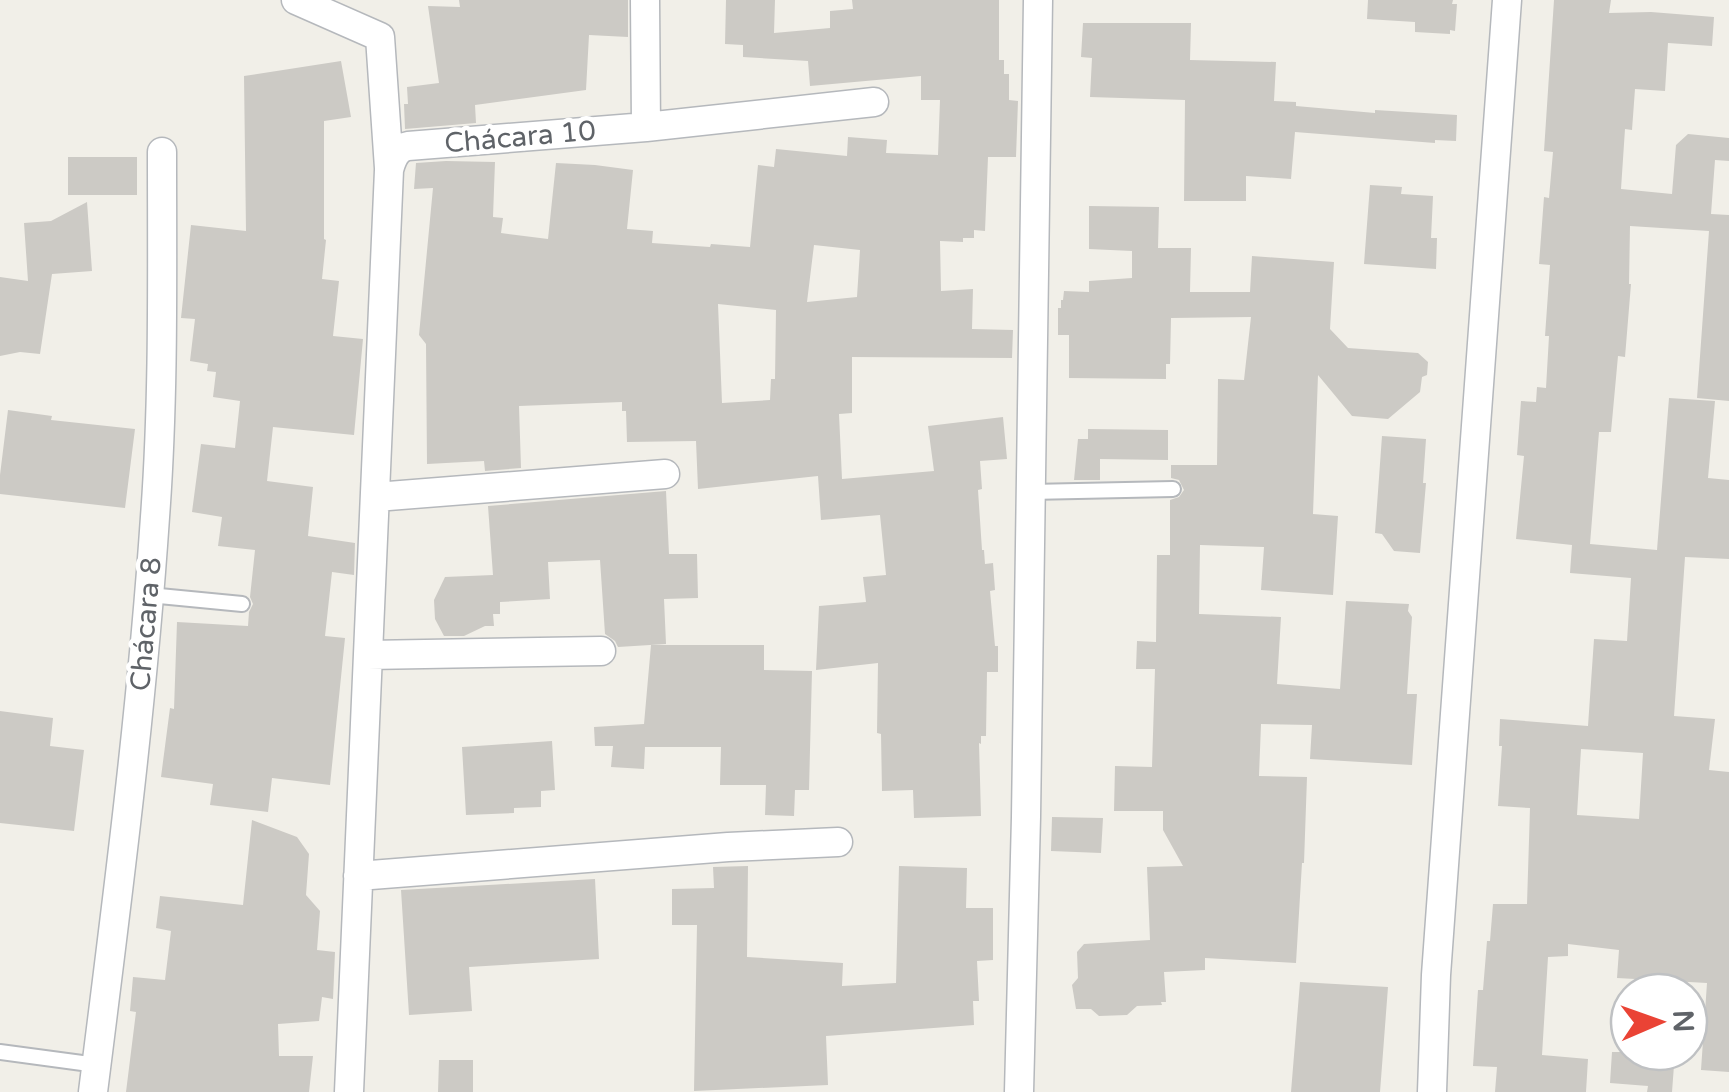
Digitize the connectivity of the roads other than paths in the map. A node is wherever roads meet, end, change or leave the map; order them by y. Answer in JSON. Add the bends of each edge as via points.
{"nodes":[{"id":1,"x":296,"y":0,"type":"edge"},
{"id":2,"x":645,"y":0,"type":"edge"},
{"id":3,"x":1038,"y":0,"type":"edge"},
{"id":4,"x":1507,"y":0,"type":"edge"},
{"id":5,"x":874,"y":102,"type":"dead end"},
{"id":6,"x":646,"y":126,"type":"junction"},
{"id":7,"x":162,"y":152,"type":"dead end"},
{"id":8,"x":393,"y":161,"type":"junction"},
{"id":9,"x":666,"y":474,"type":"dead end"},
{"id":10,"x":1173,"y":489,"type":"dead end"},
{"id":11,"x":1030,"y":492,"type":"junction"},
{"id":12,"x":376,"y":496,"type":"junction"},
{"id":13,"x":148,"y":595,"type":"junction"},
{"id":14,"x":242,"y":604,"type":"dead end"},
{"id":15,"x":601,"y":651,"type":"dead end"},
{"id":16,"x":368,"y":655,"type":"junction"},
{"id":17,"x":838,"y":842,"type":"dead end"},
{"id":18,"x":358,"y":876,"type":"junction"},
{"id":19,"x":0,"y":1052,"type":"edge"},
{"id":20,"x":95,"y":1078,"type":"edge"},
{"id":21,"x":349,"y":1092,"type":"edge"},
{"id":22,"x":1018,"y":1092,"type":"edge"},
{"id":23,"x":1432,"y":1092,"type":"edge"}],
"edges":[{"from":1,"to":8,"type":"street","via":[[380,37]]},
{"from":2,"to":6,"type":"street"},
{"from":3,"to":11,"type":"street"},
{"from":4,"to":23,"type":"street"},
{"from":5,"to":6,"type":"street","name":"Chácara 10"},
{"from":6,"to":8,"type":"street","name":"Chácara 10","via":[[408,146]]},
{"from":7,"to":13,"type":"street","name":"Chácara 8","via":[[162,337]]},
{"from":8,"to":12,"type":"street"},
{"from":9,"to":12,"type":"street"},
{"from":10,"to":11,"type":"lane"},
{"from":11,"to":22,"type":"street"},
{"from":12,"to":16,"type":"street"},
{"from":13,"to":14,"type":"lane"},
{"from":13,"to":20,"type":"street","name":"Chácara 8"},
{"from":15,"to":16,"type":"street"},
{"from":16,"to":18,"type":"street"},
{"from":17,"to":18,"type":"street"},
{"from":18,"to":21,"type":"street"},
{"from":19,"to":20,"type":"lane"}]}
